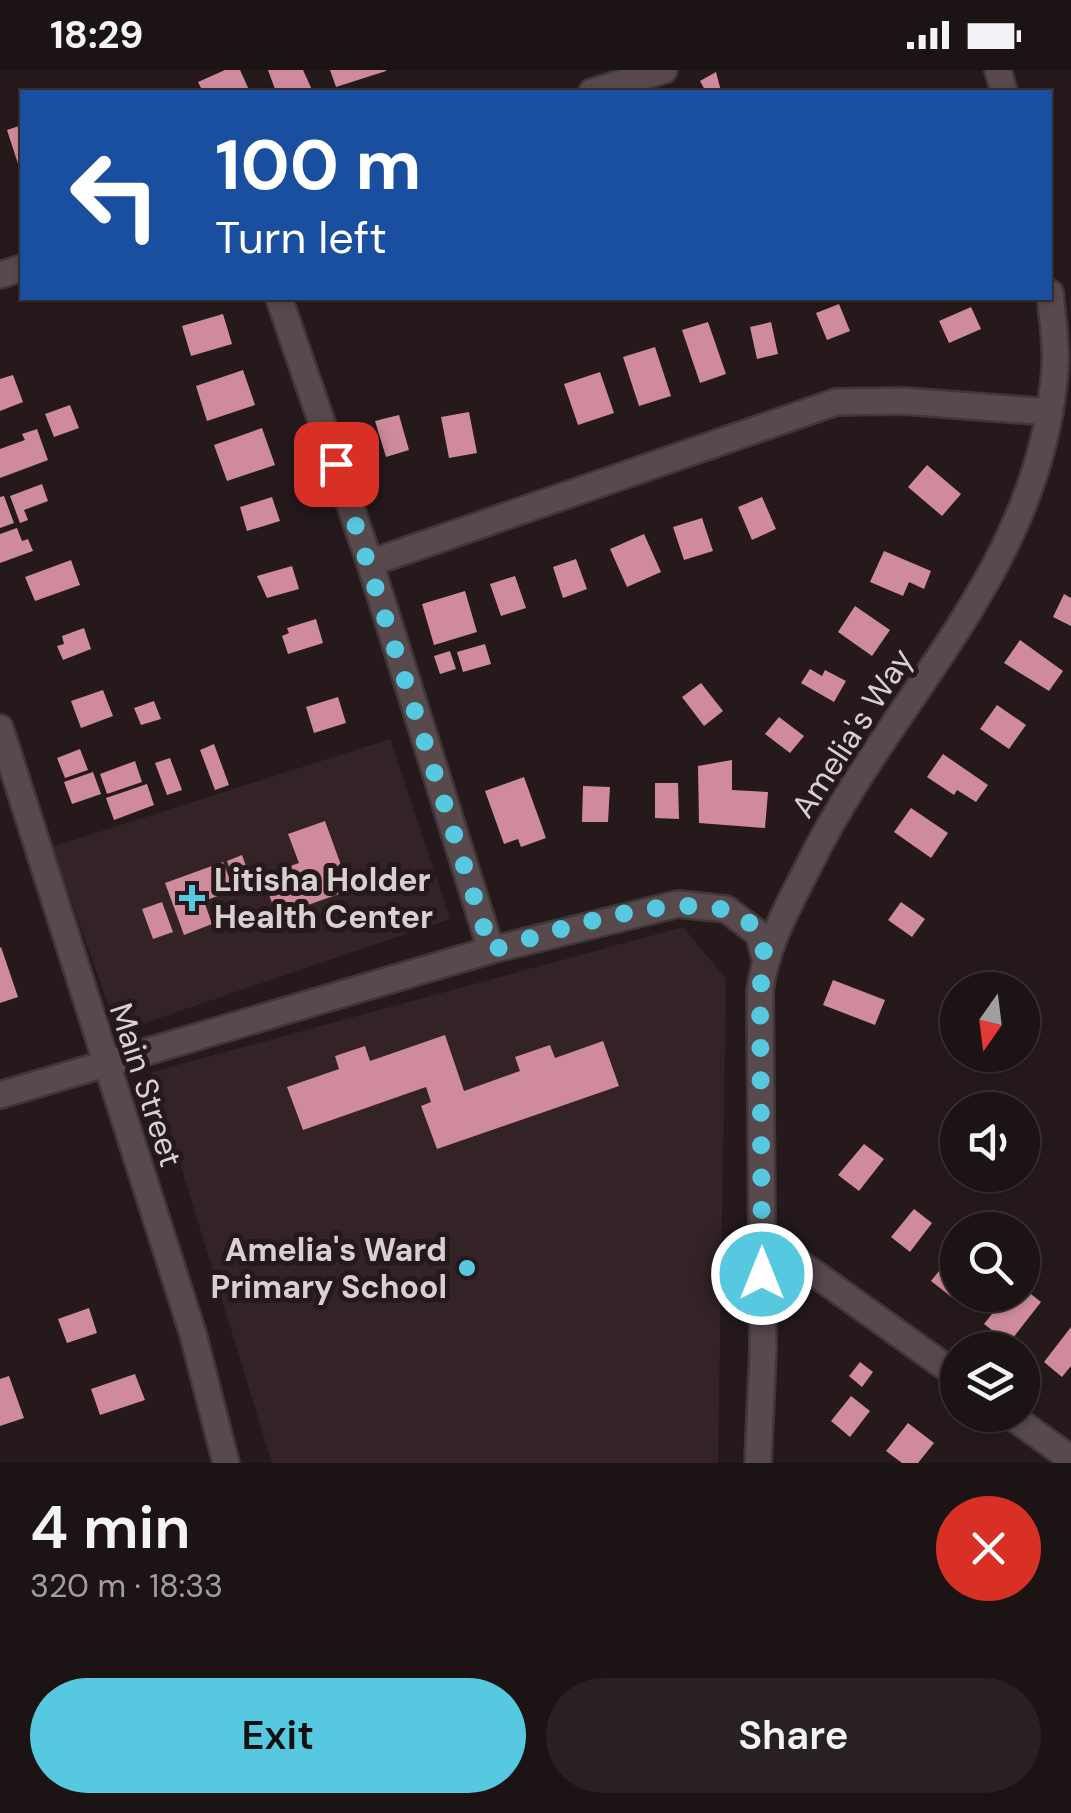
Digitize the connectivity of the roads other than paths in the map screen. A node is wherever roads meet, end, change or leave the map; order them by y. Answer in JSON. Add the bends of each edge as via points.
{"nodes":[{"id":1,"x":664,"y":70,"type":"edge"},
{"id":2,"x":599,"y":90,"type":"edge"},
{"id":3,"x":280,"y":300,"type":"edge"},
{"id":4,"x":1051,"y":300,"type":"edge"},
{"id":5,"x":1050,"y":412,"type":"junction"},
{"id":6,"x":370,"y":564,"type":"junction"},
{"id":7,"x":0,"y":728,"type":"edge"},
{"id":8,"x":491,"y":950,"type":"junction"},
{"id":9,"x":764,"y":955,"type":"junction"},
{"id":10,"x":104,"y":1062,"type":"junction"},
{"id":11,"x":0,"y":1095,"type":"edge"},
{"id":12,"x":762,"y":1236,"type":"junction"},
{"id":13,"x":940,"y":1363,"type":"edge"},
{"id":14,"x":1034,"y":1432,"type":"edge"},
{"id":15,"x":1071,"y":1459,"type":"edge"},
{"id":16,"x":226,"y":1463,"type":"edge"},
{"id":17,"x":758,"y":1463,"type":"edge"}],
"edges":[{"from":1,"to":2,"type":"street"},
{"from":3,"to":6,"type":"street"},
{"from":4,"to":5,"type":"street","name":"Amelia's Way","via":[[1056,364]]},
{"from":5,"to":6,"type":"street","via":[[836,402]]},
{"from":5,"to":9,"type":"street","name":"Amelia's Way","via":[[1029,496],[985,590],[838,805]]},
{"from":6,"to":8,"type":"street"},
{"from":7,"to":10,"type":"street","name":"Main Street"},
{"from":8,"to":9,"type":"street","via":[[622,914],[691,904],[726,909],[759,934]]},
{"from":8,"to":10,"type":"street"},
{"from":9,"to":12,"type":"street","name":"Amelia's Way"},
{"from":10,"to":11,"type":"street"},
{"from":10,"to":16,"type":"street","name":"Main Street","via":[[193,1334]]},
{"from":12,"to":13,"type":"street"},
{"from":12,"to":17,"type":"street","name":"Amelia's Way"},
{"from":14,"to":15,"type":"street"}]}
